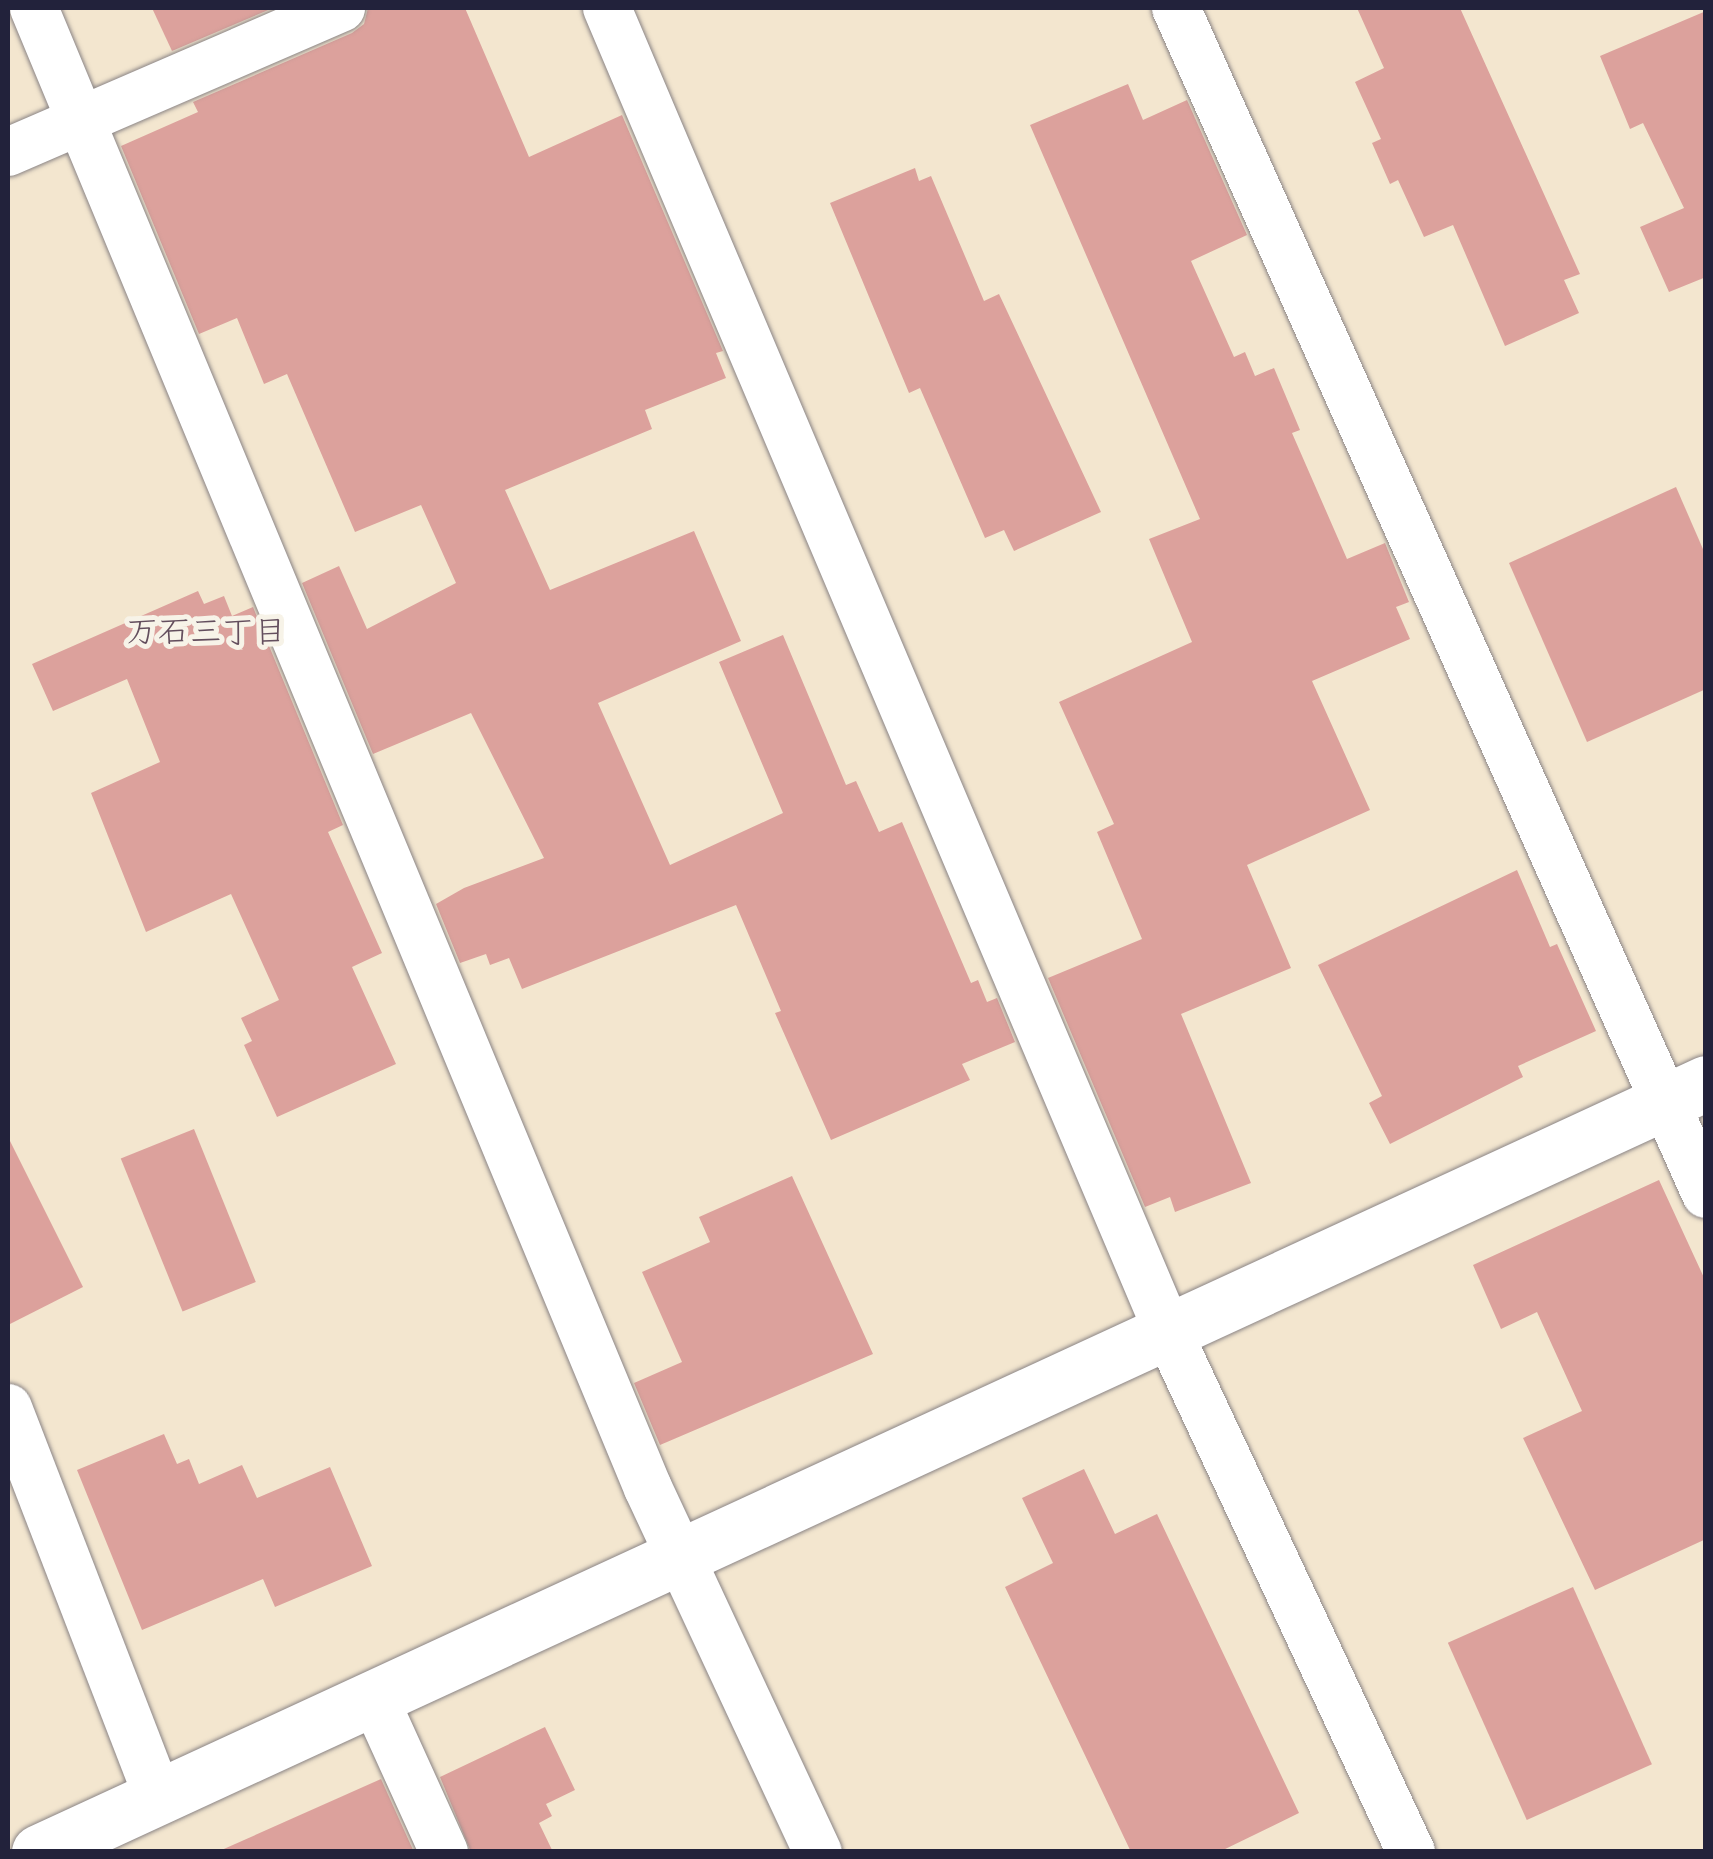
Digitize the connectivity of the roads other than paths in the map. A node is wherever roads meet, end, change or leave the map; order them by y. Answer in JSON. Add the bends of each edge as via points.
{"nodes":[{"id":1,"x":34,"y":8,"type":"edge"},
{"id":2,"x":341,"y":8,"type":"edge"},
{"id":3,"x":608,"y":8,"type":"edge"},
{"id":4,"x":1176,"y":8,"type":"edge"},
{"id":5,"x":81,"y":121,"type":"junction"},
{"id":6,"x":8,"y":152,"type":"edge"},
{"id":7,"x":1685,"y":1093,"type":"edge"},
{"id":8,"x":1706,"y":1194,"type":"edge"},
{"id":9,"x":1168,"y":1334,"type":"junction"},
{"id":10,"x":8,"y":1408,"type":"edge"},
{"id":11,"x":681,"y":1559,"type":"junction"},
{"id":12,"x":375,"y":1700,"type":"junction"},
{"id":13,"x":157,"y":1794,"type":"junction"},
{"id":14,"x":39,"y":1852,"type":"edge"},
{"id":15,"x":444,"y":1852,"type":"edge"},
{"id":16,"x":818,"y":1852,"type":"edge"},
{"id":17,"x":1410,"y":1852,"type":"edge"}],
"edges":[{"from":1,"to":5,"type":"street"},
{"from":2,"to":5,"type":"street"},
{"from":3,"to":9,"type":"street"},
{"from":4,"to":7,"type":"street"},
{"from":5,"to":6,"type":"street"},
{"from":5,"to":11,"type":"street"},
{"from":7,"to":8,"type":"street"},
{"from":7,"to":9,"type":"street"},
{"from":9,"to":11,"type":"street"},
{"from":9,"to":17,"type":"street"},
{"from":10,"to":13,"type":"street"},
{"from":11,"to":12,"type":"street"},
{"from":11,"to":16,"type":"street"},
{"from":12,"to":13,"type":"street"},
{"from":12,"to":15,"type":"street"},
{"from":13,"to":14,"type":"street"}]}
